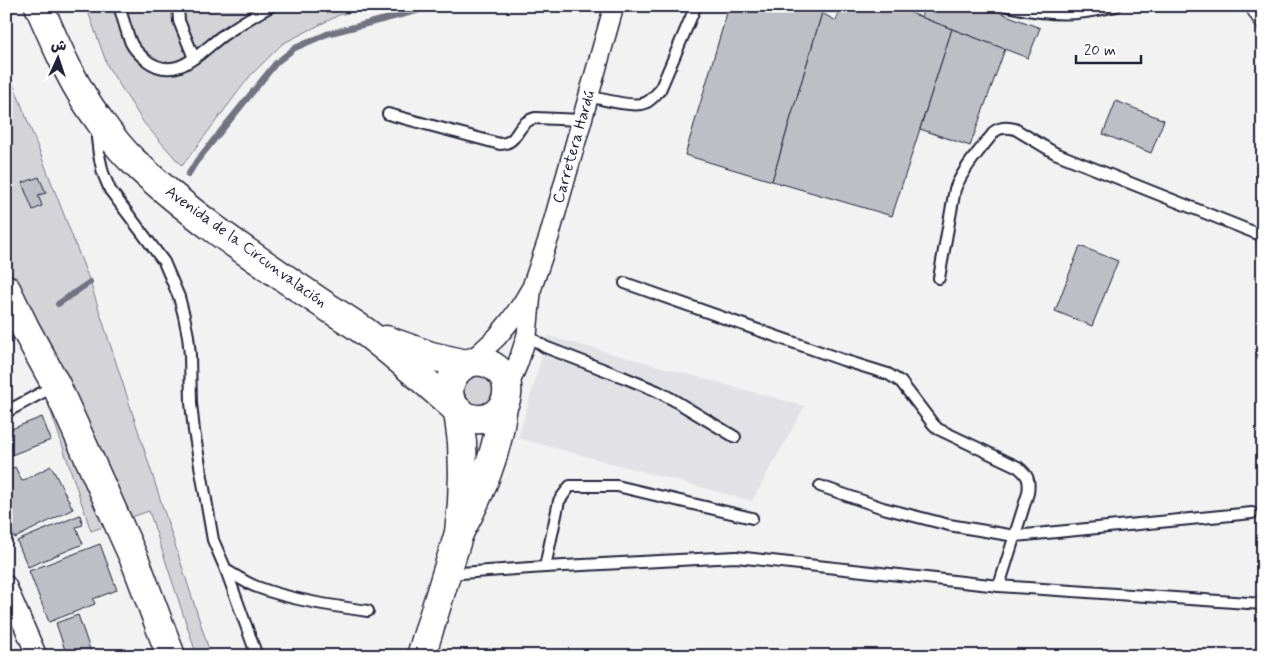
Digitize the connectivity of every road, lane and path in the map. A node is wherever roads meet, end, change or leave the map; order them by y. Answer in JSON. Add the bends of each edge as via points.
{"nodes":[{"id":1,"x":39,"y":6,"type":"edge"},
{"id":2,"x":118,"y":6,"type":"edge"},
{"id":3,"x":178,"y":6,"type":"edge"},
{"id":4,"x":271,"y":6,"type":"edge"},
{"id":5,"x":614,"y":6,"type":"edge"},
{"id":6,"x":1008,"y":6,"type":"edge"},
{"id":7,"x":1116,"y":6,"type":"edge"},
{"id":8,"x":1255,"y":6,"type":"edge"},
{"id":9,"x":695,"y":8,"type":"dead end"},
{"id":10,"x":1263,"y":19,"type":"edge"},
{"id":11,"x":194,"y":58,"type":"junction"},
{"id":12,"x":588,"y":96,"type":"junction"},
{"id":13,"x":388,"y":114,"type":"dead end"},
{"id":14,"x":98,"y":119,"type":"junction"},
{"id":15,"x":582,"y":120,"type":"junction"},
{"id":16,"x":1263,"y":236,"type":"edge"},
{"id":17,"x":939,"y":278,"type":"dead end"},
{"id":18,"x":625,"y":283,"type":"dead end"},
{"id":19,"x":532,"y":286,"type":"junction"},
{"id":20,"x":6,"y":290,"type":"edge"},
{"id":21,"x":364,"y":331,"type":"junction"},
{"id":22,"x":527,"y":335,"type":"junction"},
{"id":23,"x":466,"y":364,"type":"junction"},
{"id":24,"x":56,"y":385,"type":"junction"},
{"id":25,"x":505,"y":398,"type":"junction"},
{"id":26,"x":456,"y":409,"type":"junction"},
{"id":27,"x":6,"y":412,"type":"edge"},
{"id":28,"x":735,"y":436,"type":"dead end"},
{"id":29,"x":820,"y":486,"type":"dead end"},
{"id":30,"x":1252,"y":513,"type":"dead end"},
{"id":31,"x":752,"y":518,"type":"dead end"},
{"id":32,"x":459,"y":534,"type":"junction"},
{"id":33,"x":1015,"y":536,"type":"junction"},
{"id":34,"x":545,"y":567,"type":"junction"},
{"id":35,"x":226,"y":570,"type":"junction"},
{"id":36,"x":446,"y":574,"type":"junction"},
{"id":37,"x":6,"y":585,"type":"edge"},
{"id":38,"x":999,"y":586,"type":"junction"},
{"id":39,"x":1263,"y":604,"type":"edge"},
{"id":40,"x":368,"y":611,"type":"dead end"},
{"id":41,"x":37,"y":656,"type":"edge"},
{"id":42,"x":171,"y":656,"type":"edge"},
{"id":43,"x":257,"y":656,"type":"edge"},
{"id":44,"x":422,"y":656,"type":"edge"}],
"edges":[{"from":1,"to":14,"type":"main road","name":"Avenida de la Circunvalación","via":[[70,74]]},
{"from":2,"to":11,"type":"lane","via":[[131,44],[152,64],[172,68]]},
{"from":3,"to":11,"type":"lane","via":[[179,21]]},
{"from":4,"to":11,"type":"lane","via":[[222,36]]},
{"from":5,"to":12,"type":"street","name":"Carretera Hardú"},
{"from":6,"to":7,"type":"lane","via":[[1058,14]]},
{"from":8,"to":10,"type":"street"},
{"from":9,"to":12,"type":"lane","via":[[660,90],[653,98],[635,105]]},
{"from":12,"to":15,"type":"street","name":"Carretera Hardú"},
{"from":13,"to":15,"type":"lane","via":[[500,144],[512,142],[528,120]]},
{"from":14,"to":21,"type":"main road","name":"Avenida de la Circunvalación","via":[[132,160],[202,220]]},
{"from":14,"to":35,"type":"lane","via":[[99,155],[110,190],[164,262],[179,298],[188,336],[194,431],[213,540]]},
{"from":15,"to":19,"type":"street","name":"Carretera Hardú"},
{"from":16,"to":17,"type":"lane","via":[[1055,153],[1015,129],[998,128],[964,171],[955,189]]},
{"from":18,"to":33,"type":"lane","via":[[895,378],[938,428],[1018,468],[1028,477],[1028,493]]},
{"from":19,"to":22,"type":"street","name":"Carretera Hardú"},
{"from":19,"to":23,"type":"street","name":"Carretera Hardú","via":[[497,337]]},
{"from":20,"to":24,"type":"main road"},
{"from":21,"to":23,"type":"main road","via":[[431,356]]},
{"from":21,"to":26,"type":"main road"},
{"from":22,"to":25,"type":"street","name":"Carretera Hardú"},
{"from":22,"to":28,"type":"lane","via":[[545,347],[672,398]]},
{"from":23,"to":25,"type":"main road","via":[[485,362],[500,372],[505,380]]},
{"from":23,"to":26,"type":"main road","via":[[452,378],[449,388]]},
{"from":24,"to":27,"type":"lane"},
{"from":24,"to":42,"type":"main road","via":[[136,564]]},
{"from":25,"to":26,"type":"main road","via":[[496,414],[487,418],[477,420]]},
{"from":25,"to":32,"type":"main road","via":[[498,440],[488,472]]},
{"from":26,"to":32,"type":"main road","via":[[463,473]]},
{"from":29,"to":33,"type":"lane","via":[[939,523]]},
{"from":30,"to":33,"type":"lane"},
{"from":31,"to":34,"type":"lane","via":[[616,486],[570,486],[559,501]]},
{"from":32,"to":36,"type":"main road"},
{"from":33,"to":38,"type":"lane"},
{"from":34,"to":36,"type":"lane"},
{"from":34,"to":38,"type":"lane","via":[[736,557]]},
{"from":35,"to":40,"type":"lane","via":[[258,588],[331,606]]},
{"from":35,"to":43,"type":"lane"},
{"from":36,"to":44,"type":"main road"},
{"from":37,"to":41,"type":"street"},
{"from":38,"to":39,"type":"lane"}]}
